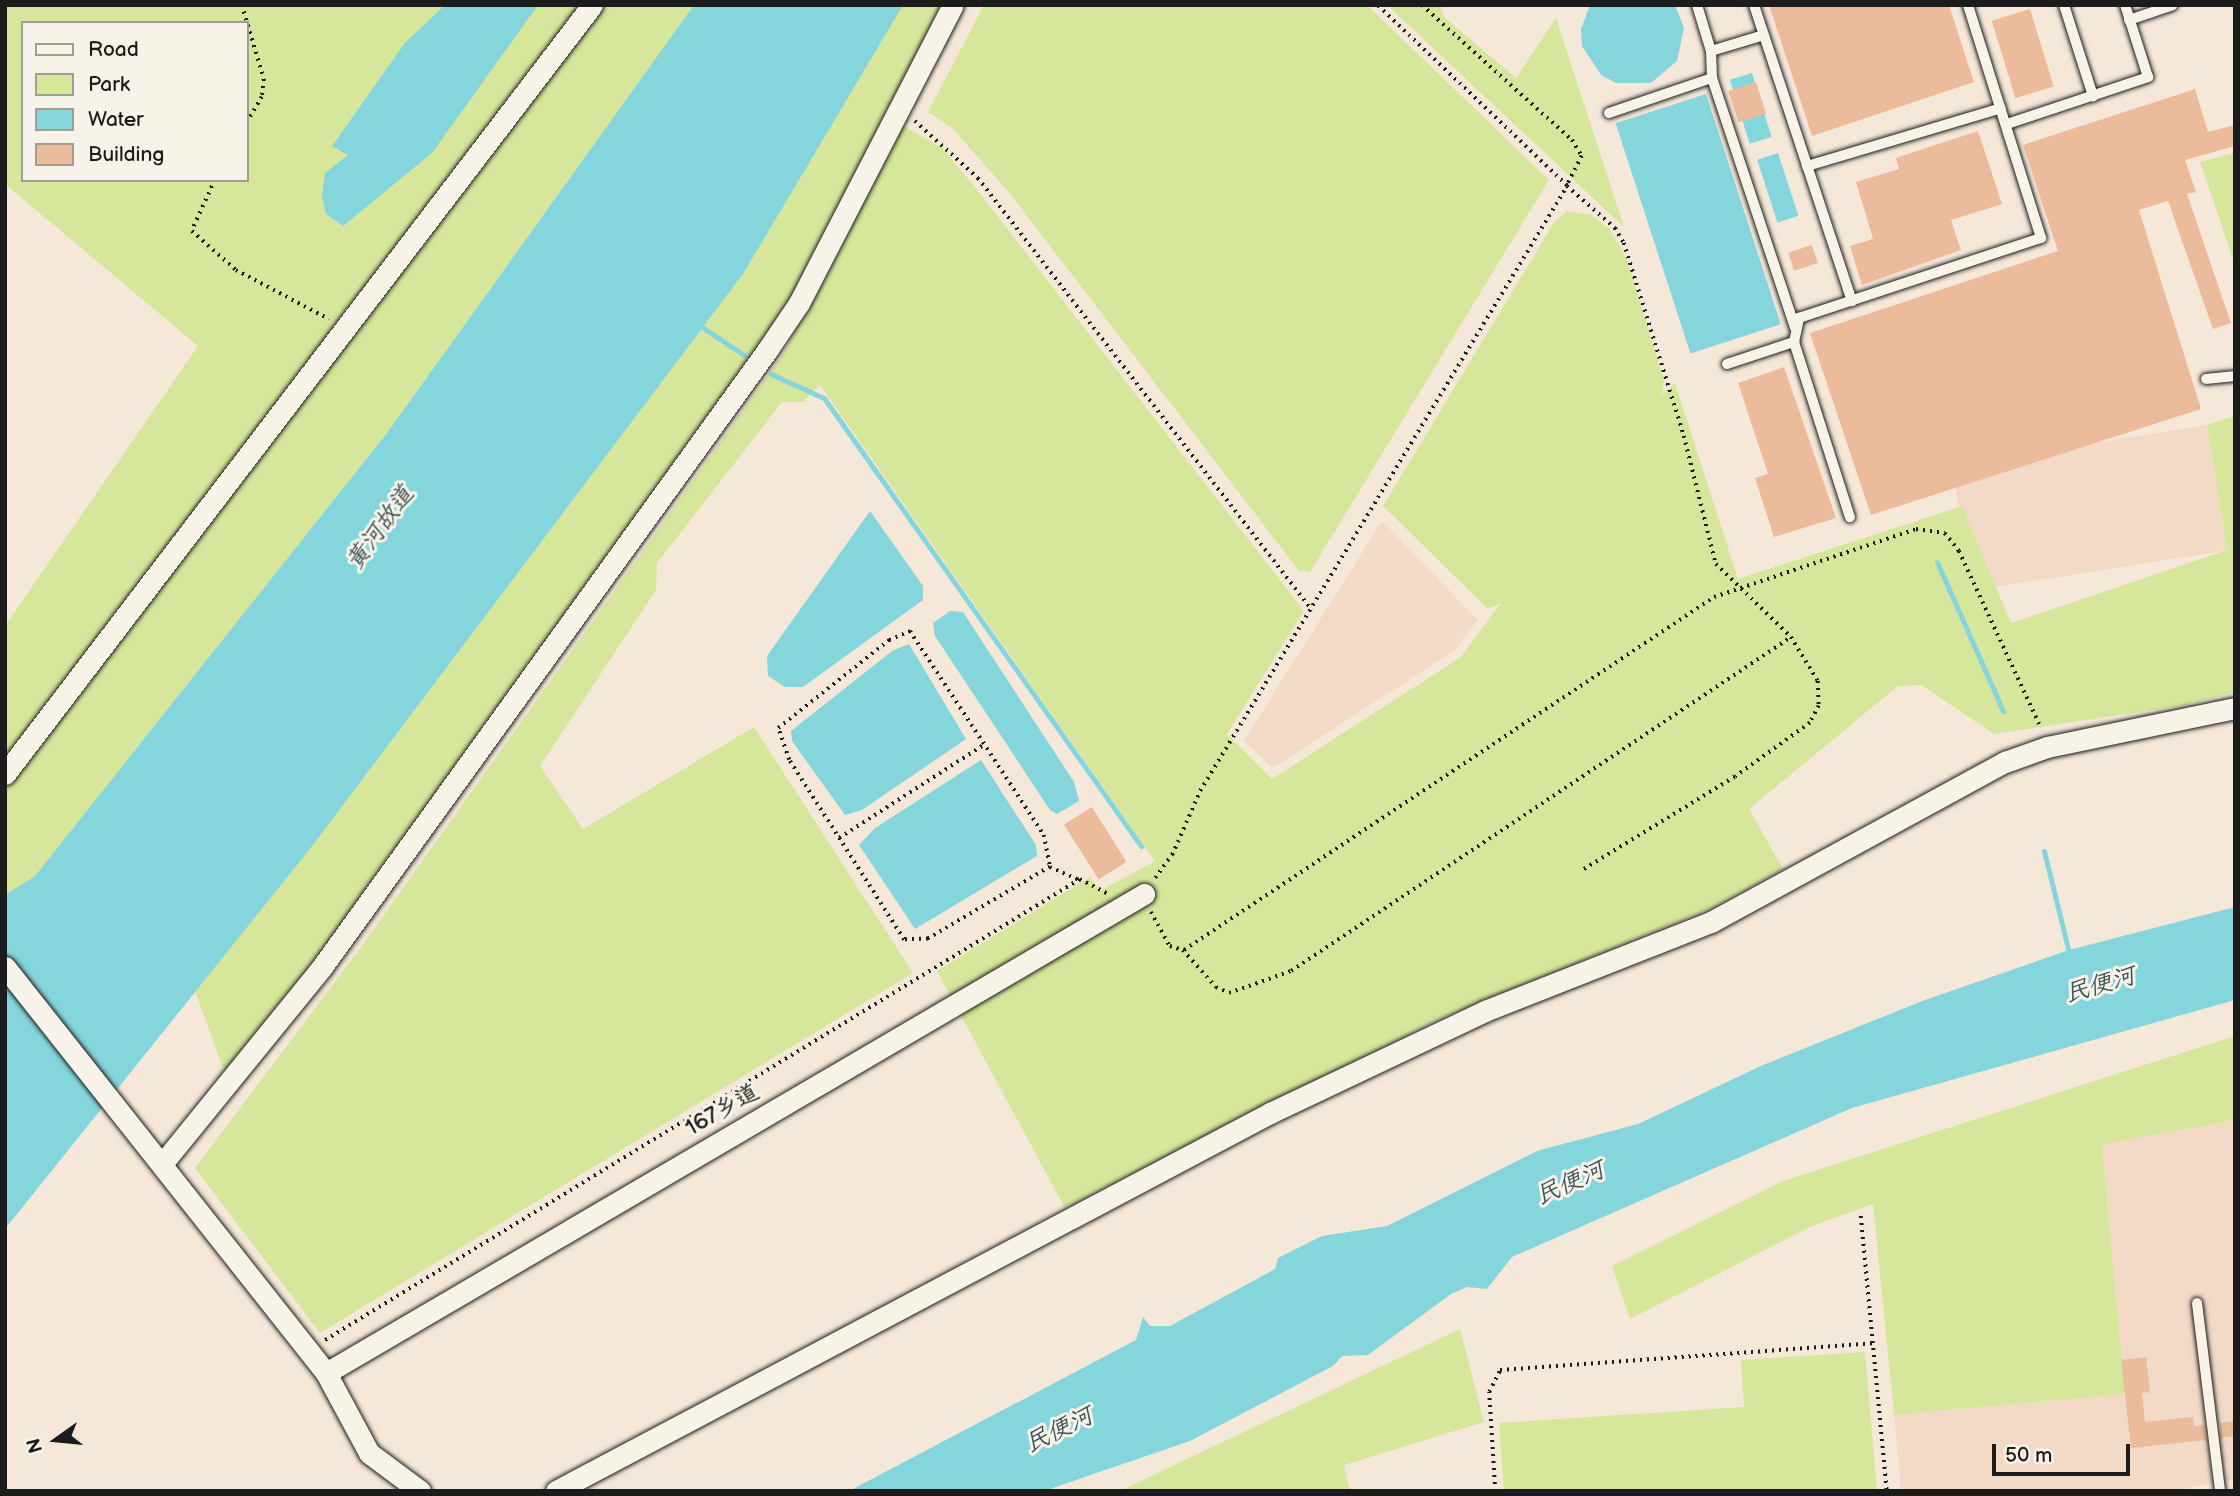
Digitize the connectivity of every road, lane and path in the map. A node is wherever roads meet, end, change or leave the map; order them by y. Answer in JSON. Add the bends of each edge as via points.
{"nodes":[{"id":1,"x":592,"y":5,"type":"edge"},
{"id":2,"x":953,"y":5,"type":"edge"},
{"id":3,"x":1377,"y":5,"type":"edge"},
{"id":4,"x":1422,"y":5,"type":"edge"},
{"id":5,"x":1697,"y":5,"type":"edge"},
{"id":6,"x":1754,"y":5,"type":"edge"},
{"id":7,"x":1968,"y":5,"type":"edge"},
{"id":8,"x":2064,"y":5,"type":"edge"},
{"id":9,"x":2125,"y":5,"type":"edge"},
{"id":10,"x":2173,"y":5,"type":"edge"},
{"id":11,"x":2129,"y":20,"type":"junction"},
{"id":12,"x":248,"y":25,"type":"edge"},
{"id":13,"x":1764,"y":35,"type":"junction"},
{"id":14,"x":1711,"y":51,"type":"junction"},
{"id":15,"x":1712,"y":78,"type":"junction"},
{"id":16,"x":2093,"y":96,"type":"junction"},
{"id":17,"x":2001,"y":108,"type":"junction"},
{"id":18,"x":897,"y":113,"type":"junction"},
{"id":19,"x":1609,"y":113,"type":"dead end"},
{"id":20,"x":248,"y":121,"type":"edge"},
{"id":21,"x":2007,"y":124,"type":"junction"},
{"id":22,"x":1807,"y":166,"type":"junction"},
{"id":23,"x":214,"y":182,"type":"edge"},
{"id":24,"x":1567,"y":186,"type":"junction"},
{"id":25,"x":1852,"y":301,"type":"junction"},
{"id":26,"x":347,"y":327,"type":"junction"},
{"id":27,"x":1795,"y":337,"type":"junction"},
{"id":28,"x":1727,"y":364,"type":"dead end"},
{"id":29,"x":2235,"y":376,"type":"edge"},
{"id":30,"x":2206,"y":379,"type":"dead end"},
{"id":31,"x":1850,"y":517,"type":"dead end"},
{"id":32,"x":1744,"y":587,"type":"junction"},
{"id":33,"x":1312,"y":610,"type":"junction"},
{"id":34,"x":1791,"y":636,"type":"junction"},
{"id":35,"x":2235,"y":708,"type":"edge"},
{"id":36,"x":985,"y":744,"type":"junction"},
{"id":37,"x":2047,"y":747,"type":"junction"},
{"id":38,"x":5,"y":774,"type":"edge"},
{"id":39,"x":839,"y":838,"type":"junction"},
{"id":40,"x":1050,"y":867,"type":"junction"},
{"id":41,"x":1583,"y":870,"type":"dead end"},
{"id":42,"x":1079,"y":880,"type":"junction"},
{"id":43,"x":1144,"y":894,"type":"junction"},
{"id":44,"x":1122,"y":907,"type":"junction"},
{"id":45,"x":1183,"y":950,"type":"junction"},
{"id":46,"x":5,"y":967,"type":"edge"},
{"id":47,"x":162,"y":1164,"type":"junction"},
{"id":48,"x":1861,"y":1216,"type":"dead end"},
{"id":49,"x":2197,"y":1303,"type":"dead end"},
{"id":50,"x":1873,"y":1343,"type":"junction"},
{"id":51,"x":308,"y":1350,"type":"junction"},
{"id":52,"x":326,"y":1373,"type":"junction"},
{"id":53,"x":420,"y":1491,"type":"edge"},
{"id":54,"x":556,"y":1491,"type":"edge"},
{"id":55,"x":1495,"y":1491,"type":"edge"},
{"id":56,"x":1887,"y":1491,"type":"edge"},
{"id":57,"x":2220,"y":1491,"type":"edge"}],
"edges":[{"from":1,"to":26,"type":"street"},
{"from":2,"to":18,"type":"street"},
{"from":3,"to":24,"type":"path"},
{"from":4,"to":24,"type":"path","via":[[1572,140],[1582,156],[1581,166]]},
{"from":5,"to":14,"type":"lane"},
{"from":6,"to":13,"type":"lane"},
{"from":7,"to":17,"type":"lane"},
{"from":8,"to":16,"type":"lane"},
{"from":9,"to":11,"type":"lane"},
{"from":10,"to":11,"type":"lane"},
{"from":11,"to":16,"type":"lane","via":[[2148,78]]},
{"from":12,"to":20,"type":"path","via":[[264,79],[262,97]]},
{"from":13,"to":14,"type":"lane"},
{"from":13,"to":22,"type":"lane"},
{"from":14,"to":15,"type":"lane"},
{"from":15,"to":19,"type":"lane"},
{"from":15,"to":27,"type":"lane"},
{"from":16,"to":21,"type":"lane"},
{"from":17,"to":21,"type":"lane"},
{"from":17,"to":22,"type":"lane"},
{"from":18,"to":33,"type":"path","via":[[935,135],[978,178]]},
{"from":18,"to":47,"type":"street","via":[[799,303],[768,349],[322,967]]},
{"from":21,"to":25,"type":"lane","via":[[2041,237]]},
{"from":22,"to":25,"type":"lane"},
{"from":23,"to":26,"type":"path","via":[[192,230],[236,270]]},
{"from":24,"to":32,"type":"path","via":[[1615,228],[1624,243],[1684,436],[1716,564],[1724,577]]},
{"from":24,"to":33,"type":"path"},
{"from":25,"to":27,"type":"lane","via":[[1799,318]]},
{"from":26,"to":38,"type":"street"},
{"from":27,"to":28,"type":"lane"},
{"from":27,"to":31,"type":"lane"},
{"from":29,"to":30,"type":"lane"},
{"from":32,"to":34,"type":"path"},
{"from":32,"to":37,"type":"path","via":[[1916,529],[1945,533],[2026,686]]},
{"from":32,"to":45,"type":"path","via":[[1676,619]]},
{"from":33,"to":43,"type":"path","via":[[1200,791],[1172,855]]},
{"from":34,"to":41,"type":"path","via":[[1818,681],[1819,706],[1810,723],[1734,777]]},
{"from":34,"to":45,"type":"path","via":[[1291,971],[1229,993],[1202,975]]},
{"from":35,"to":37,"type":"street"},
{"from":36,"to":39,"type":"path"},
{"from":36,"to":39,"type":"path","via":[[917,636],[899,633],[778,728],[781,746]]},
{"from":36,"to":40,"type":"path","via":[[1044,835]]},
{"from":37,"to":54,"type":"street","via":[[2004,762],[1711,922],[1485,1011],[1270,1113]]},
{"from":39,"to":40,"type":"path","via":[[904,940],[912,943],[928,939]]},
{"from":40,"to":42,"type":"path"},
{"from":42,"to":44,"type":"path"},
{"from":42,"to":51,"type":"path"},
{"from":43,"to":44,"type":"street","name":"167乡道"},
{"from":43,"to":45,"type":"path","via":[[1170,946]]},
{"from":44,"to":52,"type":"street","name":"167乡道"},
{"from":46,"to":47,"type":"street"},
{"from":47,"to":51,"type":"street"},
{"from":48,"to":50,"type":"path"},
{"from":49,"to":57,"type":"lane"},
{"from":50,"to":55,"type":"path","via":[[1500,1370],[1489,1392]]},
{"from":50,"to":56,"type":"path"},
{"from":51,"to":52,"type":"street"},
{"from":52,"to":53,"type":"street","via":[[369,1453]]}]}
